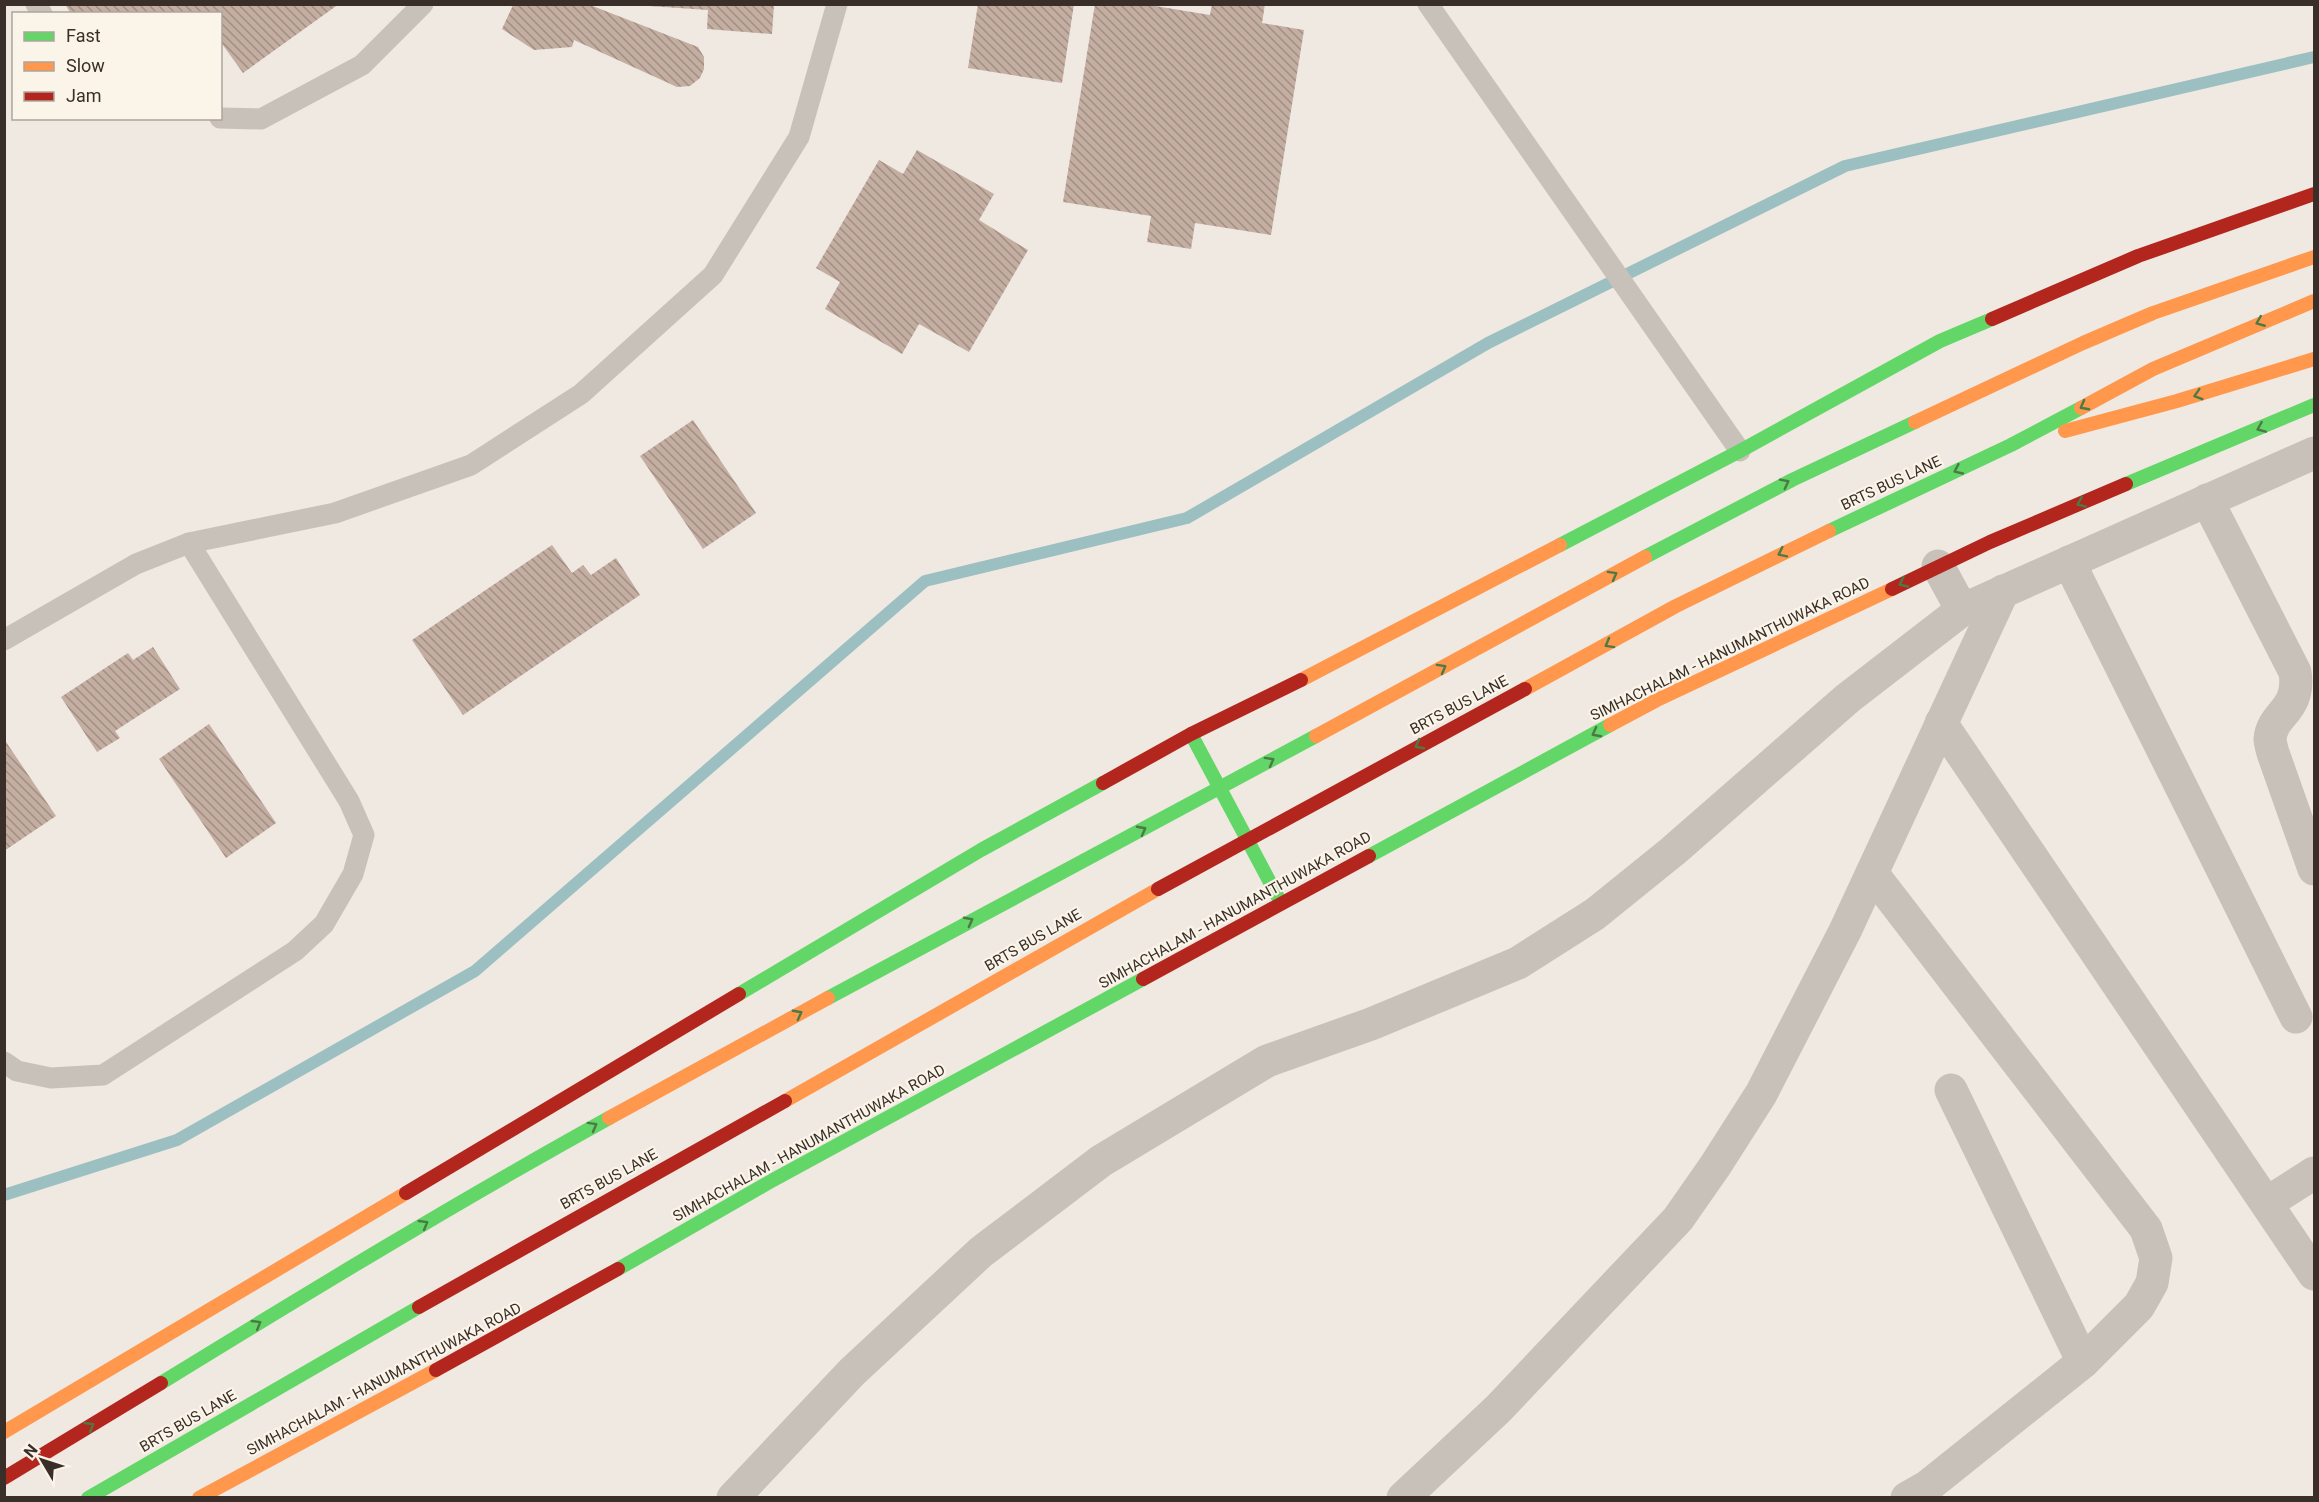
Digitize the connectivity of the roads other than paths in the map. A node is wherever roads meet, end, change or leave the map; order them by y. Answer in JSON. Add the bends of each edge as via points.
{"nodes":[{"id":1,"x":423,"y":4,"type":"edge"},
{"id":2,"x":837,"y":4,"type":"edge"},
{"id":3,"x":1428,"y":4,"type":"edge"},
{"id":4,"x":222,"y":118,"type":"edge"},
{"id":5,"x":2314,"y":194,"type":"edge"},
{"id":6,"x":2314,"y":257,"type":"edge"},
{"id":7,"x":2314,"y":301,"type":"edge"},
{"id":8,"x":2314,"y":359,"type":"edge"},
{"id":9,"x":2314,"y":405,"type":"edge"},
{"id":10,"x":2011,"y":445,"type":"junction"},
{"id":11,"x":1740,"y":451,"type":"junction"},
{"id":12,"x":2314,"y":453,"type":"edge"},
{"id":13,"x":2207,"y":500,"type":"junction"},
{"id":14,"x":189,"y":543,"type":"junction"},
{"id":15,"x":2069,"y":562,"type":"junction"},
{"id":16,"x":1938,"y":566,"type":"junction"},
{"id":17,"x":2003,"y":591,"type":"junction"},
{"id":18,"x":1962,"y":610,"type":"junction"},
{"id":19,"x":4,"y":640,"type":"edge"},
{"id":20,"x":1941,"y":723,"type":"junction"},
{"id":21,"x":1191,"y":734,"type":"junction"},
{"id":22,"x":1219,"y":789,"type":"junction"},
{"id":23,"x":1249,"y":839,"type":"junction"},
{"id":24,"x":2314,"y":867,"type":"edge"},
{"id":25,"x":1872,"y":873,"type":"junction"},
{"id":26,"x":1281,"y":903,"type":"junction"},
{"id":27,"x":2296,"y":1017,"type":"dead end"},
{"id":28,"x":4,"y":1062,"type":"edge"},
{"id":29,"x":1951,"y":1090,"type":"dead end"},
{"id":30,"x":2314,"y":1173,"type":"edge"},
{"id":31,"x":2266,"y":1203,"type":"junction"},
{"id":32,"x":2314,"y":1274,"type":"edge"},
{"id":33,"x":2083,"y":1362,"type":"junction"},
{"id":34,"x":4,"y":1432,"type":"edge"},
{"id":35,"x":4,"y":1478,"type":"edge"},
{"id":36,"x":746,"y":1492,"type":"edge"},
{"id":37,"x":88,"y":1497,"type":"edge"},
{"id":38,"x":199,"y":1497,"type":"edge"},
{"id":39,"x":1404,"y":1497,"type":"edge"},
{"id":40,"x":1906,"y":1497,"type":"edge"}],
"edges":[{"from":1,"to":4,"type":"lane","via":[[362,65],[261,119]]},
{"from":2,"to":14,"type":"lane","via":[[799,137],[713,275],[581,394],[471,465],[335,513]]},
{"from":3,"to":11,"type":"lane"},
{"from":5,"to":11,"type":"street","via":[[2138,255],[1940,341]]},
{"from":22,"to":6,"type":"street","one_way":true,"via":[[1791,480],[2153,313]]},
{"from":7,"to":10,"type":"street","name":"BRTS BUS LANE","one_way":true,"via":[[2153,369]]},
{"from":8,"to":10,"type":"street","name":"BRTS BUS LANE","one_way":true},
{"from":9,"to":16,"type":"street","name":"SIMHACHALAM - HANUMANTHUWAKA ROAD","one_way":true},
{"from":10,"to":23,"type":"street","name":"BRTS BUS LANE","one_way":true,"via":[[1676,606]]},
{"from":11,"to":21,"type":"street"},
{"from":12,"to":13,"type":"street"},
{"from":13,"to":15,"type":"street"},
{"from":13,"to":24,"type":"street","via":[[2295,672],[2297,687],[2290,706],[2270,738]]},
{"from":14,"to":19,"type":"lane","via":[[136,564]]},
{"from":14,"to":28,"type":"lane","via":[[349,801],[364,835],[353,874],[324,924],[295,951],[103,1075],[51,1078],[17,1071]]},
{"from":15,"to":17,"type":"street"},
{"from":15,"to":27,"type":"street"},
{"from":16,"to":18,"type":"street"},
{"from":16,"to":26,"type":"street","name":"SIMHACHALAM - HANUMANTHUWAKA ROAD","one_way":true,"via":[[1657,700]]},
{"from":17,"to":18,"type":"street"},
{"from":17,"to":20,"type":"street"},
{"from":18,"to":36,"type":"street","via":[[1848,698],[1595,914],[1518,963],[1371,1024],[1267,1061],[1101,1161],[981,1252],[852,1372]]},
{"from":20,"to":25,"type":"street"},
{"from":20,"to":31,"type":"street"},
{"from":21,"to":22,"type":"street"},
{"from":21,"to":34,"type":"street","via":[[981,850]]},
{"from":22,"to":23,"type":"street"},
{"from":35,"to":22,"type":"street","one_way":true,"via":[[533,1160],[948,932]]},
{"from":23,"to":26,"type":"street"},
{"from":23,"to":37,"type":"street","name":"BRTS BUS LANE","via":[[1059,943]]},
{"from":25,"to":33,"type":"street","via":[[2146,1228],[2156,1258],[2152,1283],[2139,1306]]},
{"from":25,"to":39,"type":"street","via":[[1761,1094],[1678,1219],[1498,1409]]},
{"from":26,"to":38,"type":"street","name":"SIMHACHALAM - HANUMANTHUWAKA ROAD","via":[[773,1180],[518,1326]]},
{"from":29,"to":33,"type":"street"},
{"from":30,"to":31,"type":"street"},
{"from":31,"to":32,"type":"street"},
{"from":33,"to":40,"type":"street","via":[[1928,1486]]}]}
